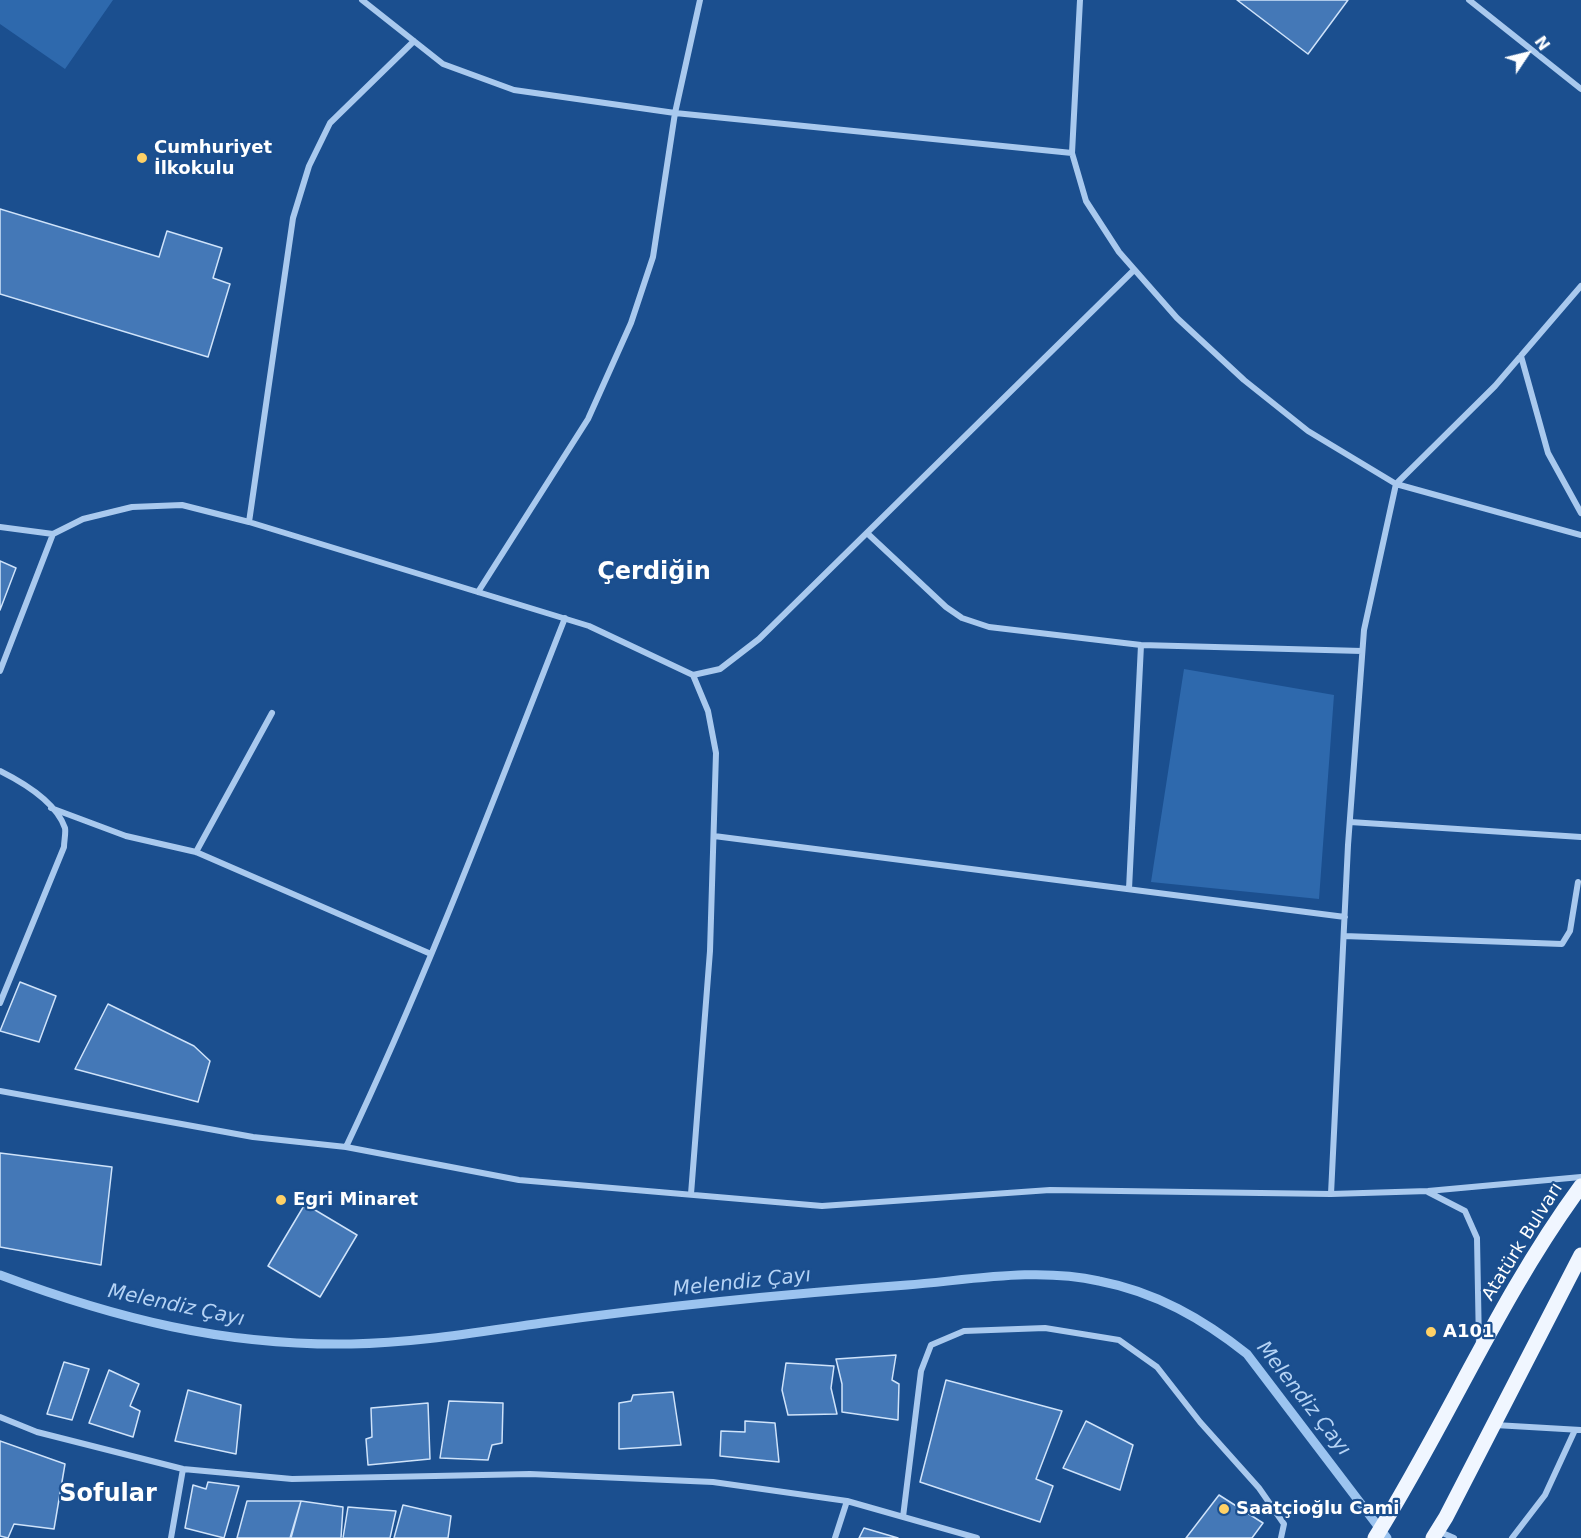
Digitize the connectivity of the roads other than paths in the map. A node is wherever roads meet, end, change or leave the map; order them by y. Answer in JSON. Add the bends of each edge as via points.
{"nodes":[{"id":1,"x":362,"y":0,"type":"edge"},
{"id":2,"x":700,"y":0,"type":"edge"},
{"id":3,"x":1080,"y":0,"type":"edge"},
{"id":4,"x":1469,"y":0,"type":"edge"},
{"id":5,"x":414,"y":41,"type":"junction"},
{"id":6,"x":1581,"y":89,"type":"edge"},
{"id":7,"x":675,"y":113,"type":"junction"},
{"id":8,"x":1072,"y":153,"type":"junction"},
{"id":9,"x":1134,"y":270,"type":"junction"},
{"id":10,"x":1581,"y":286,"type":"edge"},
{"id":11,"x":1521,"y":356,"type":"junction"},
{"id":12,"x":1395,"y":484,"type":"junction"},
{"id":13,"x":1581,"y":513,"type":"edge"},
{"id":14,"x":249,"y":522,"type":"junction"},
{"id":15,"x":0,"y":527,"type":"edge"},
{"id":16,"x":867,"y":533,"type":"junction"},
{"id":17,"x":53,"y":534,"type":"junction"},
{"id":18,"x":1581,"y":535,"type":"edge"},
{"id":19,"x":478,"y":592,"type":"junction"},
{"id":20,"x":565,"y":618,"type":"junction"},
{"id":21,"x":1141,"y":645,"type":"junction"},
{"id":22,"x":1362,"y":651,"type":"junction"},
{"id":23,"x":0,"y":671,"type":"edge"},
{"id":24,"x":693,"y":675,"type":"junction"},
{"id":25,"x":272,"y":713,"type":"dead end"},
{"id":26,"x":0,"y":771,"type":"edge"},
{"id":27,"x":51,"y":808,"type":"junction"},
{"id":28,"x":1350,"y":822,"type":"junction"},
{"id":29,"x":714,"y":836,"type":"junction"},
{"id":30,"x":1581,"y":837,"type":"edge"},
{"id":31,"x":195,"y":852,"type":"junction"},
{"id":32,"x":1578,"y":882,"type":"dead end"},
{"id":33,"x":1129,"y":889,"type":"junction"},
{"id":34,"x":1344,"y":917,"type":"junction"},
{"id":35,"x":1344,"y":936,"type":"junction"},
{"id":36,"x":431,"y":954,"type":"junction"},
{"id":37,"x":0,"y":1003,"type":"edge"},
{"id":38,"x":0,"y":1091,"type":"edge"},
{"id":39,"x":346,"y":1147,"type":"junction"},
{"id":40,"x":1581,"y":1177,"type":"edge"},
{"id":41,"x":1581,"y":1186,"type":"edge"},
{"id":42,"x":1428,"y":1191,"type":"junction"},
{"id":43,"x":690,"y":1194,"type":"junction"},
{"id":44,"x":1331,"y":1194,"type":"junction"},
{"id":45,"x":1581,"y":1255,"type":"edge"},
{"id":46,"x":1479,"y":1350,"type":"junction"},
{"id":47,"x":0,"y":1417,"type":"edge"},
{"id":48,"x":1494,"y":1425,"type":"junction"},
{"id":49,"x":1578,"y":1430,"type":"edge"},
{"id":50,"x":183,"y":1469,"type":"junction"},
{"id":51,"x":848,"y":1501,"type":"junction"},
{"id":52,"x":903,"y":1517,"type":"junction"},
{"id":53,"x":1435,"y":1534,"type":"edge"},
{"id":54,"x":171,"y":1538,"type":"edge"},
{"id":55,"x":835,"y":1538,"type":"edge"},
{"id":56,"x":977,"y":1538,"type":"edge"},
{"id":57,"x":1281,"y":1538,"type":"edge"},
{"id":58,"x":1375,"y":1538,"type":"edge"},
{"id":59,"x":1454,"y":1538,"type":"edge"},
{"id":60,"x":1512,"y":1538,"type":"edge"}],
"edges":[{"from":1,"to":5,"type":"street"},
{"from":2,"to":7,"type":"street"},
{"from":3,"to":8,"type":"street"},
{"from":4,"to":6,"type":"street"},
{"from":5,"to":7,"type":"street","via":[[443,64],[514,90]]},
{"from":5,"to":14,"type":"street","via":[[330,123],[309,166],[293,218]]},
{"from":7,"to":8,"type":"street"},
{"from":7,"to":19,"type":"street","via":[[652,257],[631,323],[588,419]]},
{"from":8,"to":9,"type":"street","via":[[1086,201]]},
{"from":9,"to":12,"type":"street","via":[[1177,318],[1244,380],[1308,431]]},
{"from":9,"to":16,"type":"street"},
{"from":10,"to":11,"type":"street"},
{"from":11,"to":12,"type":"street"},
{"from":11,"to":13,"type":"street","via":[[1548,453]]},
{"from":12,"to":18,"type":"street"},
{"from":12,"to":22,"type":"street"},
{"from":14,"to":17,"type":"street","via":[[182,505],[132,507],[83,519]]},
{"from":14,"to":19,"type":"street"},
{"from":15,"to":17,"type":"street"},
{"from":16,"to":21,"type":"street","via":[[962,618],[989,627]]},
{"from":16,"to":24,"type":"street","via":[[759,639],[720,669]]},
{"from":17,"to":23,"type":"street"},
{"from":19,"to":20,"type":"street"},
{"from":20,"to":24,"type":"street"},
{"from":20,"to":36,"type":"street"},
{"from":21,"to":22,"type":"street"},
{"from":21,"to":33,"type":"street"},
{"from":22,"to":28,"type":"street"},
{"from":24,"to":29,"type":"street","via":[[708,711],[716,753]]},
{"from":25,"to":31,"type":"street"},
{"from":26,"to":27,"type":"street","via":[[30,786]]},
{"from":27,"to":31,"type":"street","via":[[126,836]]},
{"from":27,"to":37,"type":"street","via":[[65,828],[64,847]]},
{"from":28,"to":30,"type":"street"},
{"from":28,"to":34,"type":"street"},
{"from":29,"to":33,"type":"street"},
{"from":29,"to":43,"type":"street","via":[[710,951]]},
{"from":31,"to":36,"type":"street"},
{"from":32,"to":35,"type":"street","via":[[1570,931],[1562,944]]},
{"from":33,"to":34,"type":"street"},
{"from":34,"to":35,"type":"street"},
{"from":35,"to":44,"type":"street"},
{"from":36,"to":39,"type":"street"},
{"from":38,"to":39,"type":"street","via":[[253,1137]]},
{"from":39,"to":43,"type":"street","via":[[519,1180]]},
{"from":40,"to":42,"type":"street"},
{"from":41,"to":46,"type":"main road","name":"Atatürk Bulvarı","via":[[1555,1221]]},
{"from":42,"to":44,"type":"street"},
{"from":42,"to":46,"type":"street","via":[[1465,1210],[1477,1238]]},
{"from":43,"to":44,"type":"street","via":[[822,1206],[1050,1190]]},
{"from":45,"to":48,"type":"main road"},
{"from":46,"to":58,"type":"main road","name":"Atatürk Bulvarı"},
{"from":47,"to":50,"type":"street","via":[[38,1432]]},
{"from":48,"to":49,"type":"street"},
{"from":48,"to":53,"type":"main road"},
{"from":49,"to":60,"type":"street","via":[[1545,1495]]},
{"from":50,"to":51,"type":"street","via":[[292,1479],[530,1474],[712,1482]]},
{"from":50,"to":54,"type":"street"},
{"from":51,"to":52,"type":"street"},
{"from":51,"to":55,"type":"street"},
{"from":52,"to":56,"type":"street"},
{"from":52,"to":57,"type":"street","via":[[921,1371],[931,1345],[964,1331],[1046,1328],[1119,1340],[1157,1367],[1259,1488],[1284,1524]]},
{"from":53,"to":59,"type":"street"}]}
